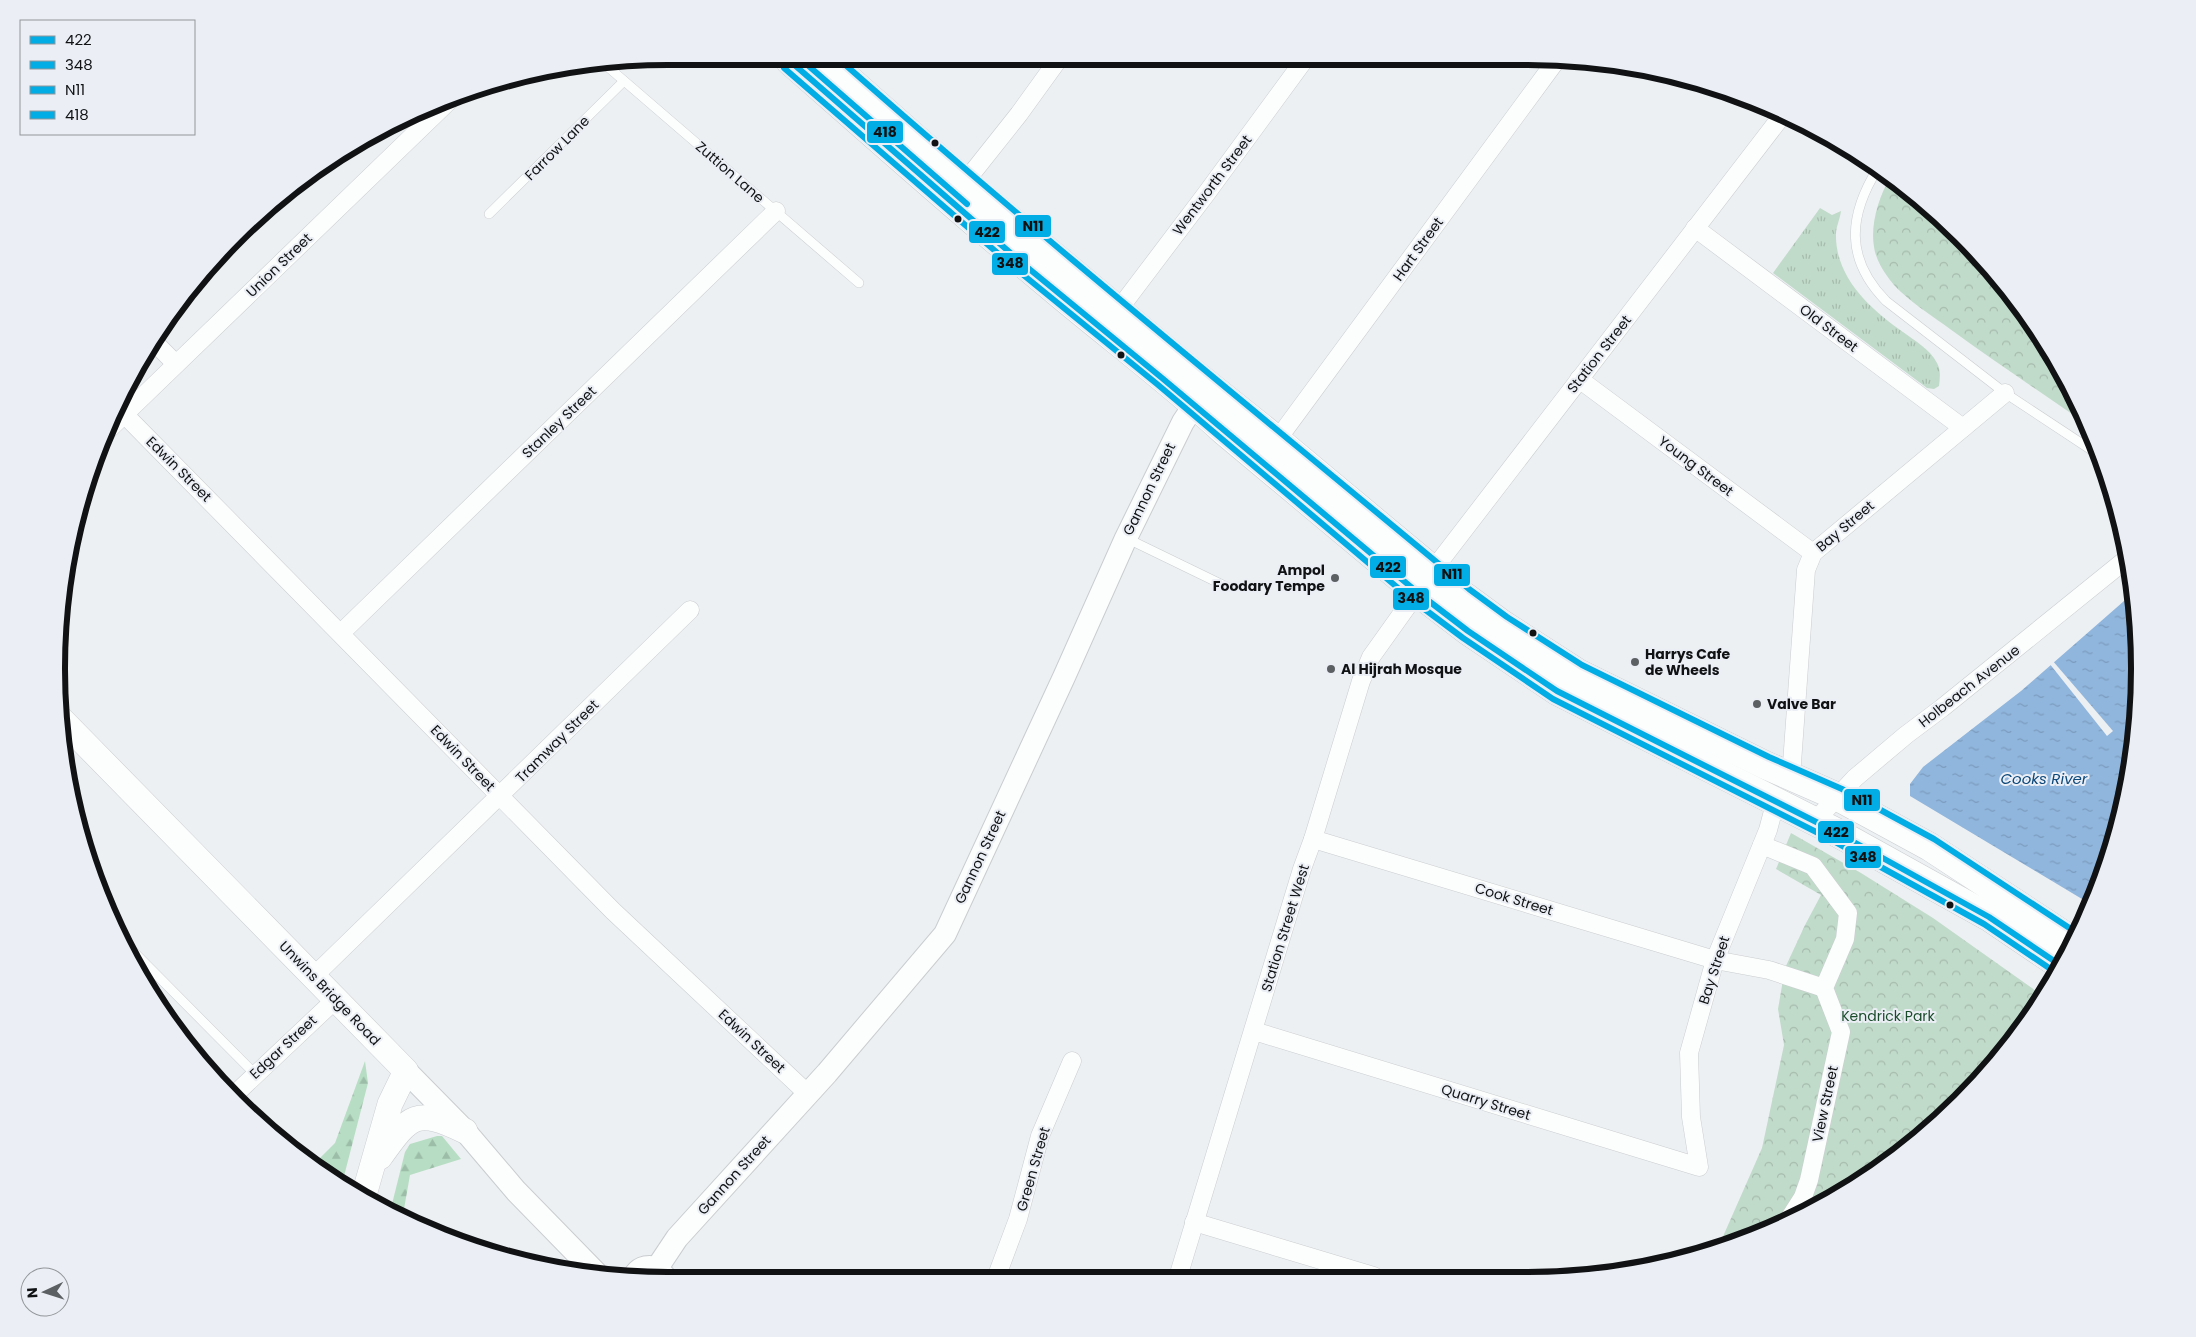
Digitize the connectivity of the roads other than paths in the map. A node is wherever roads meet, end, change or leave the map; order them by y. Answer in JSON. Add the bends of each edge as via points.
{"nodes":[{"id":1,"x":795,"y":65,"type":"edge"},
{"id":2,"x":833,"y":65,"type":"edge"},
{"id":3,"x":1054,"y":65,"type":"edge"},
{"id":4,"x":1301,"y":65,"type":"edge"},
{"id":5,"x":1552,"y":66,"type":"edge"},
{"id":6,"x":608,"y":68,"type":"edge"},
{"id":7,"x":624,"y":81,"type":"junction"},
{"id":8,"x":439,"y":111,"type":"edge"},
{"id":9,"x":1779,"y":120,"type":"edge"},
{"id":10,"x":1875,"y":175,"type":"edge"},
{"id":11,"x":965,"y":182,"type":"junction"},
{"id":12,"x":776,"y":211,"type":"junction"},
{"id":13,"x":490,"y":214,"type":"dead end"},
{"id":14,"x":1695,"y":228,"type":"junction"},
{"id":15,"x":860,"y":283,"type":"dead end"},
{"id":16,"x":1118,"y":309,"type":"junction"},
{"id":17,"x":159,"y":347,"type":"edge"},
{"id":18,"x":176,"y":364,"type":"junction"},
{"id":19,"x":1579,"y":379,"type":"junction"},
{"id":20,"x":2005,"y":393,"type":"junction"},
{"id":21,"x":1201,"y":394,"type":"junction"},
{"id":22,"x":124,"y":414,"type":"junction"},
{"id":23,"x":120,"y":418,"type":"edge"},
{"id":24,"x":1963,"y":428,"type":"junction"},
{"id":25,"x":1277,"y":440,"type":"junction"},
{"id":26,"x":2089,"y":448,"type":"edge"},
{"id":27,"x":1126,"y":538,"type":"junction"},
{"id":28,"x":1813,"y":553,"type":"junction"},
{"id":29,"x":2121,"y":563,"type":"edge"},
{"id":30,"x":1433,"y":570,"type":"junction"},
{"id":31,"x":1227,"y":586,"type":"dead end"},
{"id":32,"x":1417,"y":592,"type":"junction"},
{"id":33,"x":690,"y":610,"type":"dead end"},
{"id":34,"x":341,"y":633,"type":"junction"},
{"id":35,"x":68,"y":725,"type":"edge"},
{"id":36,"x":1791,"y":777,"type":"junction"},
{"id":37,"x":500,"y":797,"type":"junction"},
{"id":38,"x":1838,"y":797,"type":"junction"},
{"id":39,"x":1776,"y":800,"type":"junction"},
{"id":40,"x":1815,"y":821,"type":"junction"},
{"id":41,"x":1313,"y":839,"type":"junction"},
{"id":42,"x":1762,"y":845,"type":"junction"},
{"id":43,"x":2068,"y":937,"type":"edge"},
{"id":44,"x":139,"y":958,"type":"edge"},
{"id":45,"x":1715,"y":960,"type":"junction"},
{"id":46,"x":2055,"y":961,"type":"edge"},
{"id":47,"x":314,"y":976,"type":"junction"},
{"id":48,"x":1824,"y":988,"type":"junction"},
{"id":49,"x":336,"y":998,"type":"junction"},
{"id":50,"x":1254,"y":1031,"type":"junction"},
{"id":51,"x":1072,"y":1061,"type":"dead end"},
{"id":52,"x":406,"y":1071,"type":"junction"},
{"id":53,"x":254,"y":1074,"type":"junction"},
{"id":54,"x":238,"y":1091,"type":"edge"},
{"id":55,"x":808,"y":1094,"type":"junction"},
{"id":56,"x":465,"y":1131,"type":"junction"},
{"id":57,"x":1695,"y":1146,"type":"joint"},
{"id":58,"x":367,"y":1183,"type":"edge"},
{"id":59,"x":1795,"y":1209,"type":"edge"},
{"id":60,"x":1194,"y":1222,"type":"junction"},
{"id":61,"x":590,"y":1267,"type":"edge"},
{"id":62,"x":637,"y":1271,"type":"edge"},
{"id":63,"x":655,"y":1272,"type":"edge"},
{"id":64,"x":663,"y":1272,"type":"edge"},
{"id":65,"x":998,"y":1272,"type":"edge"},
{"id":66,"x":1179,"y":1272,"type":"edge"},
{"id":67,"x":1361,"y":1272,"type":"edge"}],
"edges":[{"from":1,"to":21,"type":"highway","via":[[921,177]]},
{"from":2,"to":11,"type":"highway"},
{"from":3,"to":11,"type":"street"},
{"from":4,"to":16,"type":"street","name":"Wentworth Street"},
{"from":5,"to":25,"type":"street","name":"Hart Street"},
{"from":6,"to":7,"type":"lane","name":"Zuttion Lane"},
{"from":7,"to":12,"type":"lane","name":"Zuttion Lane"},
{"from":7,"to":13,"type":"lane","name":"Farrow Lane"},
{"from":8,"to":18,"type":"street","name":"Union Street"},
{"from":9,"to":14,"type":"street","name":"Station Street"},
{"from":10,"to":20,"type":"lane","via":[[1859,208],[1854,237],[1862,268],[1871,286]]},
{"from":11,"to":16,"type":"highway"},
{"from":12,"to":15,"type":"lane","name":"Zuttion Lane"},
{"from":12,"to":34,"type":"street","name":"Stanley Street"},
{"from":14,"to":19,"type":"street","name":"Station Street"},
{"from":14,"to":24,"type":"street","name":"Old Street"},
{"from":16,"to":21,"type":"highway"},
{"from":17,"to":18,"type":"street"},
{"from":18,"to":22,"type":"street","name":"Union Street"},
{"from":19,"to":28,"type":"street","name":"Young Street"},
{"from":19,"to":30,"type":"street","name":"Station Street"},
{"from":20,"to":24,"type":"street","name":"Bay Street"},
{"from":20,"to":26,"type":"lane"},
{"from":21,"to":25,"type":"highway"},
{"from":21,"to":27,"type":"street","name":"Gannon Street","via":[[1179,428]]},
{"from":21,"to":32,"type":"highway","via":[[1232,438]]},
{"from":22,"to":23,"type":"street","name":"Union Street"},
{"from":22,"to":34,"type":"street","name":"Edwin Street"},
{"from":24,"to":28,"type":"street","name":"Bay Street"},
{"from":25,"to":30,"type":"highway"},
{"from":27,"to":31,"type":"lane"},
{"from":27,"to":55,"type":"street","name":"Gannon Street","via":[[946,934]]},
{"from":28,"to":36,"type":"street","name":"Bay Street","via":[[1806,570]]},
{"from":29,"to":38,"type":"street","name":"Holbeach Avenue","via":[[1906,735],[1855,778]]},
{"from":30,"to":32,"type":"street","name":"Station Street"},
{"from":30,"to":36,"type":"highway","via":[[1502,624],[1578,673]]},
{"from":32,"to":39,"type":"highway","via":[[1557,691]]},
{"from":32,"to":41,"type":"street","name":"Station Street West","via":[[1371,657]]},
{"from":33,"to":37,"type":"street","name":"Tramway Street"},
{"from":34,"to":37,"type":"street","name":"Edwin Street"},
{"from":35,"to":47,"type":"main road","name":"Unwins Bridge Road"},
{"from":36,"to":38,"type":"highway"},
{"from":37,"to":47,"type":"street","name":"Tramway Street"},
{"from":37,"to":55,"type":"street","name":"Edwin Street","via":[[613,911]]},
{"from":38,"to":40,"type":"street","name":"Holbeach Avenue"},
{"from":38,"to":43,"type":"highway","via":[[1930,847]]},
{"from":39,"to":40,"type":"highway"},
{"from":39,"to":42,"type":"street","name":"Bay Street"},
{"from":40,"to":46,"type":"highway","via":[[1989,917]]},
{"from":41,"to":45,"type":"street","name":"Cook Street"},
{"from":41,"to":50,"type":"street","name":"Station Street West"},
{"from":42,"to":45,"type":"street","name":"Bay Street"},
{"from":42,"to":48,"type":"street","via":[[1813,866],[1848,913],[1845,939]]},
{"from":44,"to":53,"type":"lane"},
{"from":45,"to":48,"type":"street","via":[[1769,970]]},
{"from":45,"to":57,"type":"street","name":"Bay Street","via":[[1689,1053]]},
{"from":47,"to":49,"type":"main road","name":"Unwins Bridge Road"},
{"from":48,"to":59,"type":"street","name":"View Street","via":[[1841,1032],[1809,1180]]},
{"from":49,"to":52,"type":"main road","name":"Unwins Bridge Road"},
{"from":49,"to":53,"type":"street","name":"Edgar Street"},
{"from":50,"to":57,"type":"street","name":"Quarry Street","via":[[1699,1167]]},
{"from":50,"to":60,"type":"street","name":"Station Street West"},
{"from":51,"to":65,"type":"street","name":"Green Street","via":[[1040,1136],[1018,1219]]},
{"from":52,"to":56,"type":"street","name":"Unwins Bridge Road"},
{"from":52,"to":58,"type":"main road","via":[[390,1104]]},
{"from":53,"to":54,"type":"street","name":"Edgar Street"},
{"from":55,"to":64,"type":"street","name":"Gannon Street","via":[[677,1238]]},
{"from":56,"to":58,"type":"main road","via":[[434,1118],[411,1121],[398,1132]]},
{"from":56,"to":61,"type":"street","name":"Unwins Bridge Road","via":[[516,1191]]},
{"from":60,"to":66,"type":"street","name":"Station Street West"},
{"from":60,"to":67,"type":"street"},
{"from":62,"to":63,"type":"street","via":[[643,1268]]}]}
